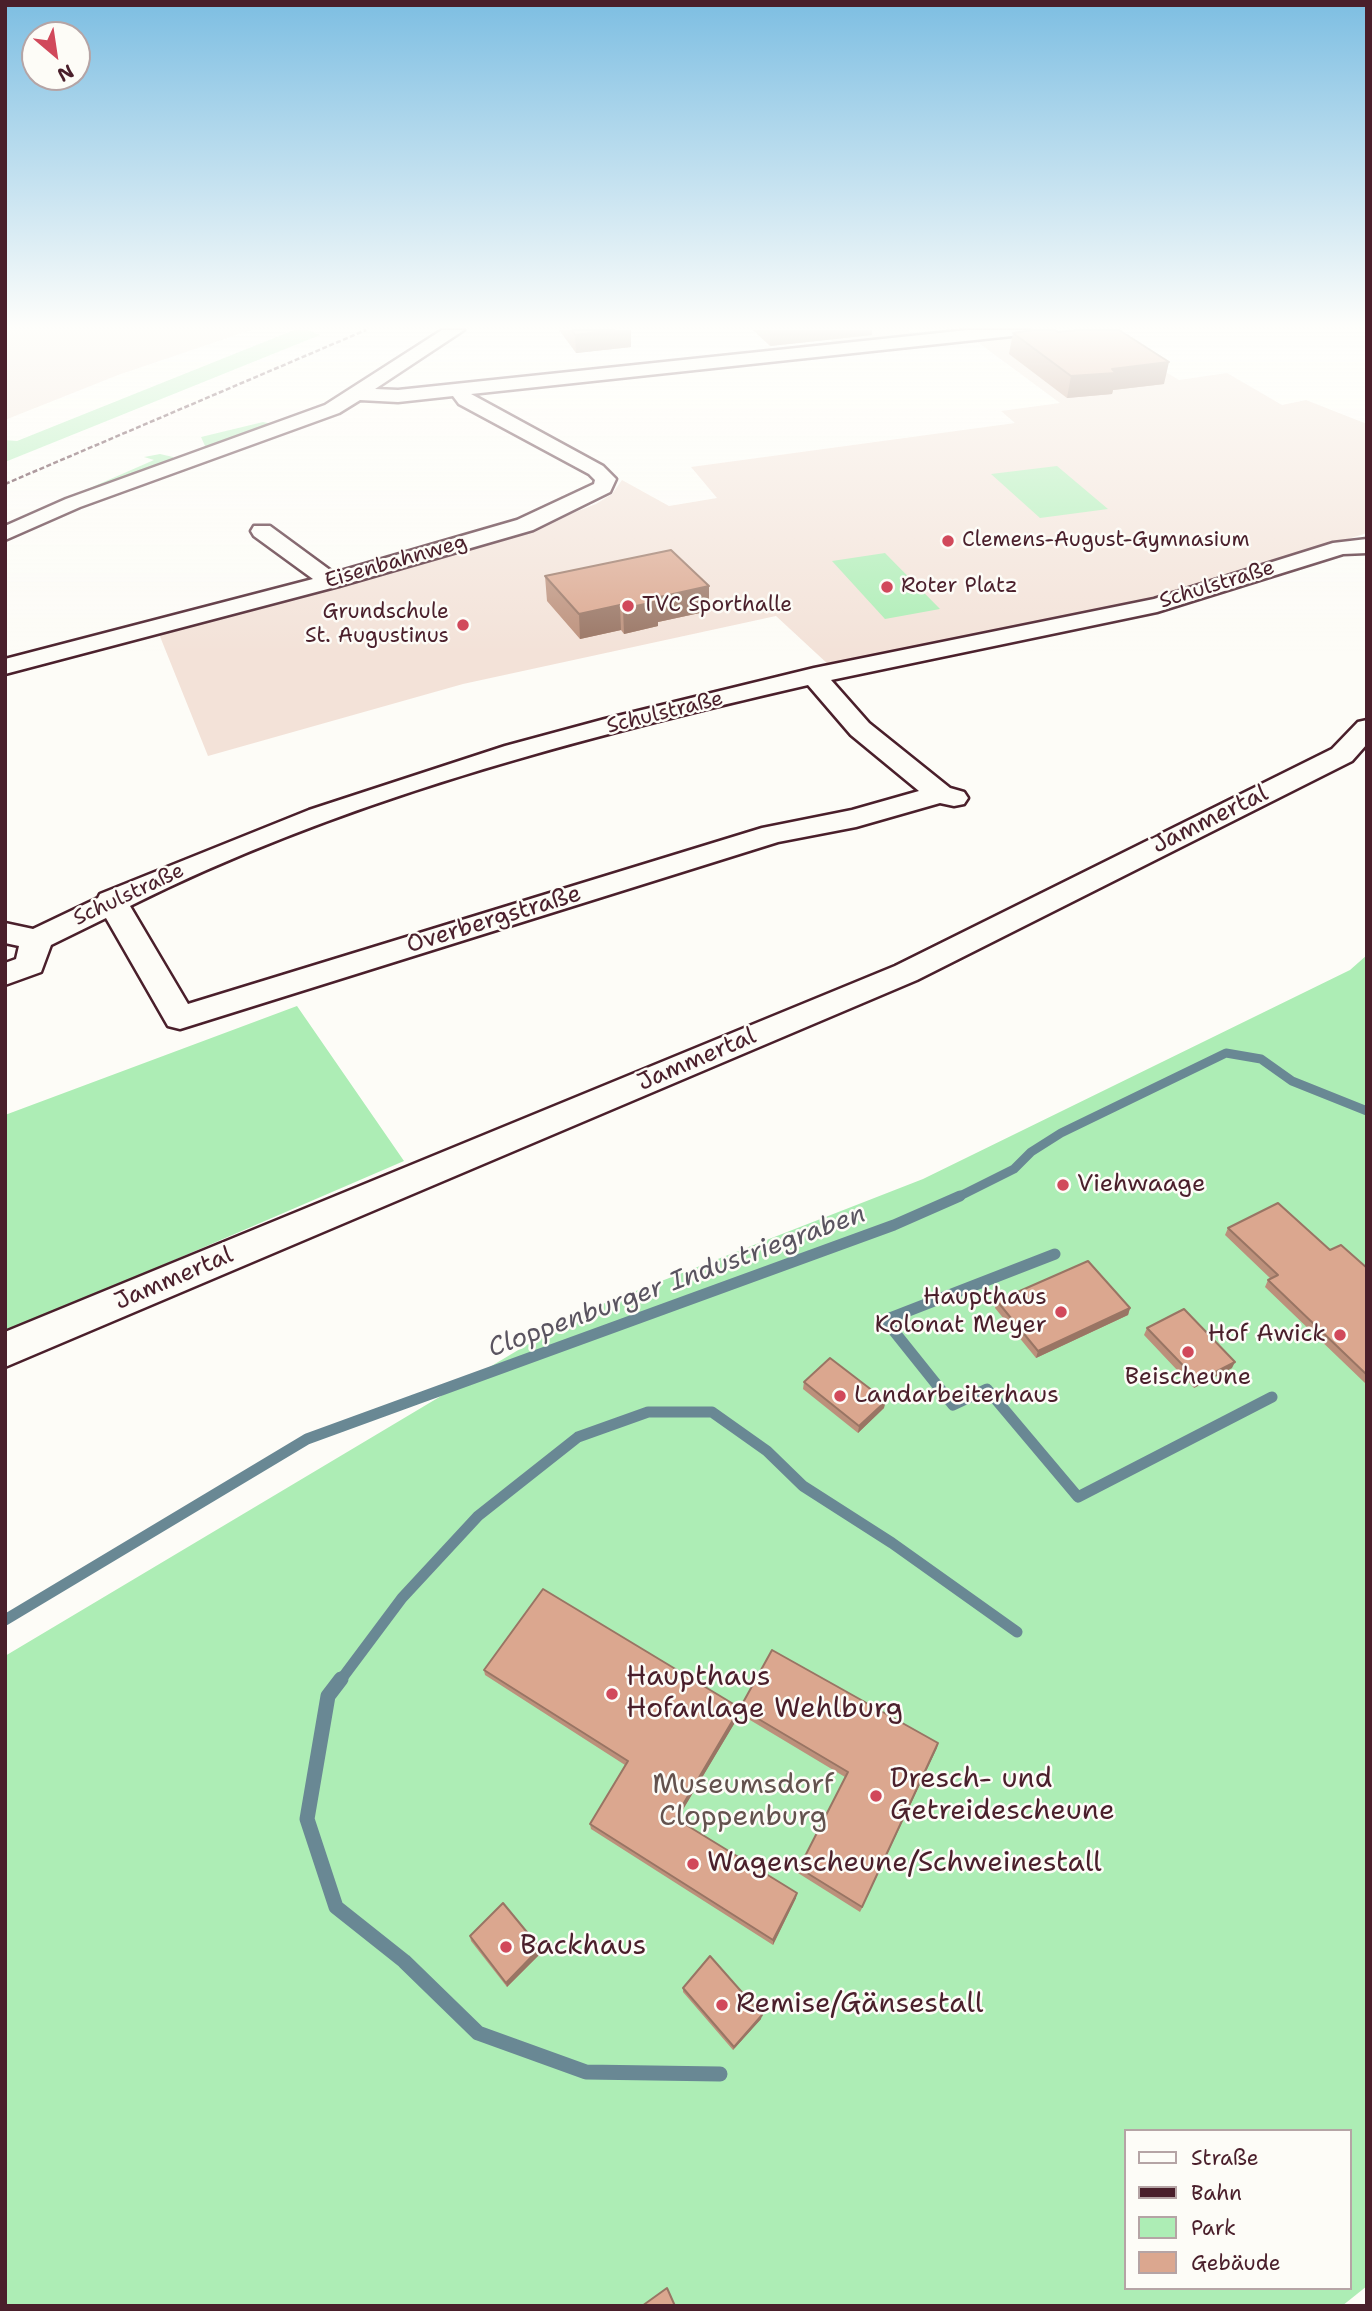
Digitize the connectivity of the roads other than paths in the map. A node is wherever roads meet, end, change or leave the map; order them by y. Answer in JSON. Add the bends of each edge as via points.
{"nodes":[{"id":1,"x":257,"y":438,"type":"edge"},
{"id":2,"x":536,"y":438,"type":"edge"},
{"id":3,"x":262,"y":531,"type":"dead end"},
{"id":4,"x":5,"y":534,"type":"edge"},
{"id":5,"x":1367,"y":546,"type":"edge"},
{"id":6,"x":331,"y":581,"type":"junction"},
{"id":7,"x":5,"y":667,"type":"edge"},
{"id":8,"x":814,"y":676,"type":"junction"},
{"id":9,"x":1367,"y":728,"type":"edge"},
{"id":10,"x":111,"y":901,"type":"junction"},
{"id":11,"x":5,"y":933,"type":"edge"},
{"id":12,"x":37,"y":940,"type":"junction"},
{"id":13,"x":5,"y":975,"type":"edge"},
{"id":14,"x":5,"y":1350,"type":"edge"}],
"edges":[{"from":1,"to":4,"type":"street","via":[[73,503]]},
{"from":2,"to":6,"type":"street","name":"Eisenbahnweg","via":[[596,470],[606,479],[603,488],[525,525]]},
{"from":3,"to":6,"type":"street"},
{"from":5,"to":8,"type":"street","name":"Schulstraße","via":[[1340,548],[1159,604]]},
{"from":6,"to":7,"type":"street","name":"Eisenbahnweg"},
{"from":8,"to":10,"type":"street","name":"Schulstraße","via":[[432,776]]},
{"from":8,"to":10,"type":"street","name":"Overbergstraße","via":[[860,729],[947,796],[772,834],[180,1018]]},
{"from":9,"to":14,"type":"street","name":"Jammertal","via":[[1342,755],[906,973]]},
{"from":10,"to":12,"type":"street","name":"Schulstraße"},
{"from":11,"to":12,"type":"street"},
{"from":12,"to":13,"type":"street","via":[[30,965]]}]}
